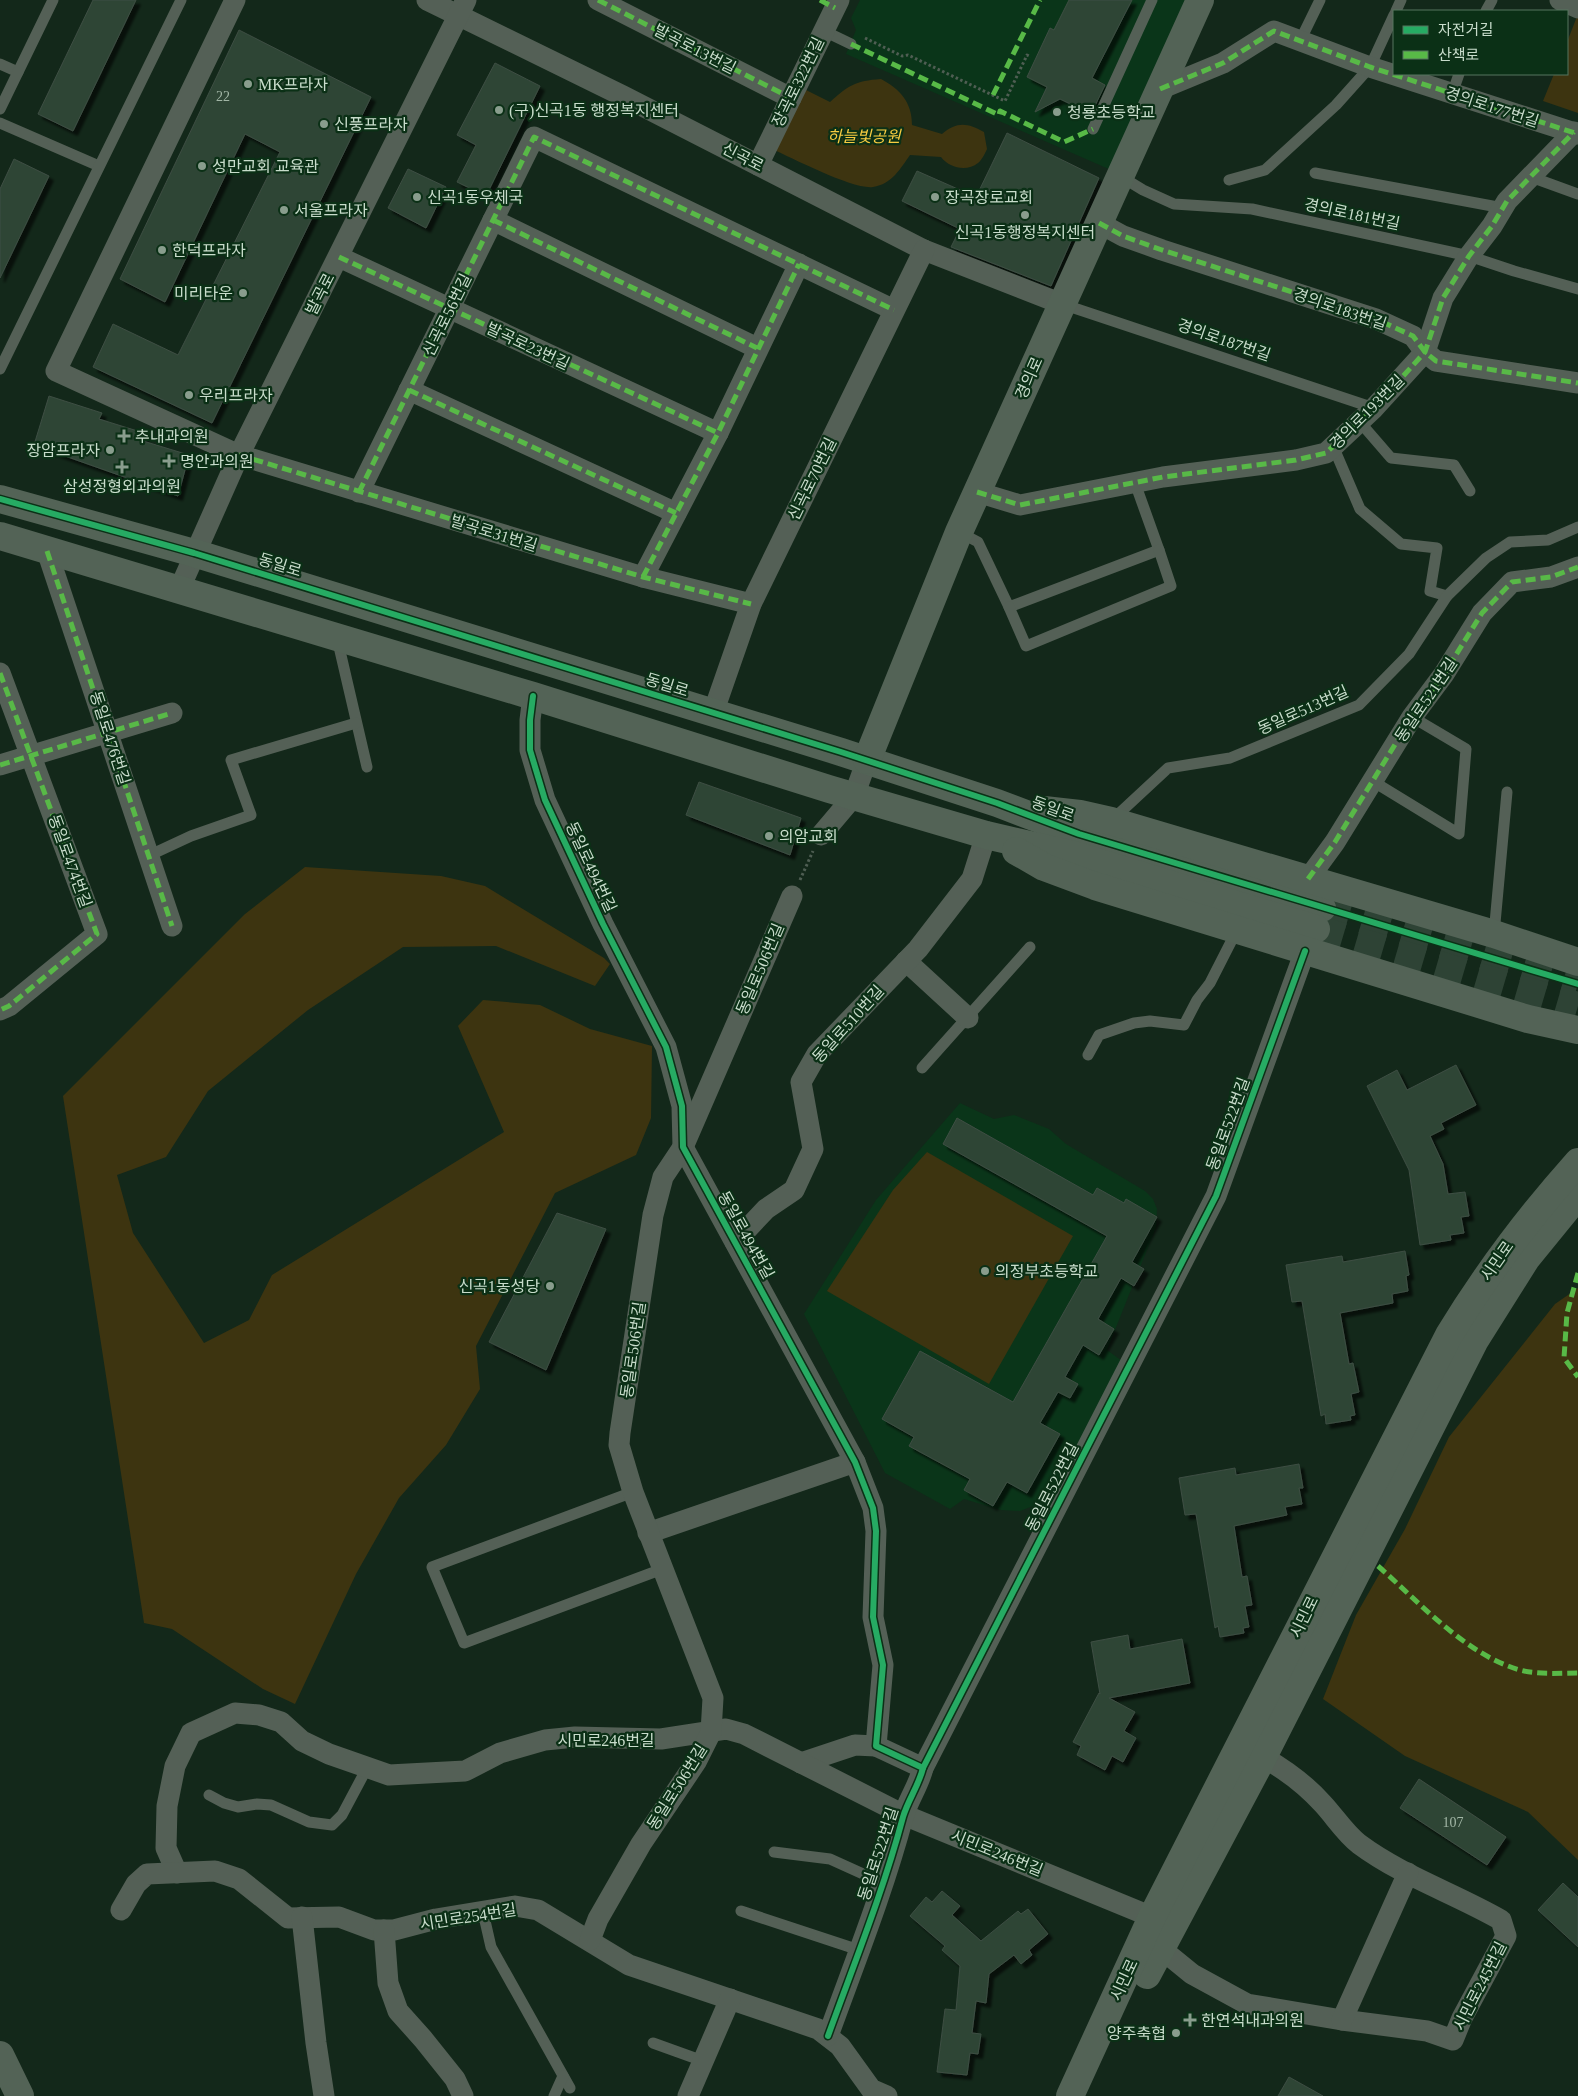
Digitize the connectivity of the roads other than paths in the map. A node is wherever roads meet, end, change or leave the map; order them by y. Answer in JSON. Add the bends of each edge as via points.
{"nodes":[{"id":1,"x":53,"y":0,"type":"edge"},
{"id":2,"x":180,"y":0,"type":"edge"},
{"id":3,"x":235,"y":0,"type":"edge"},
{"id":4,"x":427,"y":0,"type":"edge"},
{"id":5,"x":598,"y":0,"type":"edge"},
{"id":6,"x":1152,"y":0,"type":"edge"},
{"id":7,"x":1200,"y":0,"type":"edge"},
{"id":8,"x":1320,"y":0,"type":"edge"},
{"id":9,"x":1560,"y":0,"type":"edge"},
{"id":10,"x":831,"y":3,"type":"edge"},
{"id":11,"x":462,"y":8,"type":"edge"},
{"id":12,"x":1578,"y":8,"type":"edge"},
{"id":13,"x":1393,"y":17,"type":"edge"},
{"id":14,"x":824,"y":30,"type":"junction"},
{"id":15,"x":1300,"y":41,"type":"junction"},
{"id":16,"x":851,"y":44,"type":"dead end"},
{"id":17,"x":0,"y":64,"type":"edge"},
{"id":18,"x":1370,"y":67,"type":"junction"},
{"id":19,"x":18,"y":72,"type":"junction"},
{"id":20,"x":1393,"y":75,"type":"edge"},
{"id":21,"x":1394,"y":75,"type":"edge"},
{"id":22,"x":1459,"y":75,"type":"edge"},
{"id":23,"x":1160,"y":89,"type":"junction"},
{"id":24,"x":1452,"y":94,"type":"junction"},
{"id":25,"x":791,"y":98,"type":"junction"},
{"id":26,"x":0,"y":109,"type":"edge"},
{"id":27,"x":0,"y":123,"type":"edge"},
{"id":28,"x":1093,"y":129,"type":"dead end"},
{"id":29,"x":1576,"y":133,"type":"edge"},
{"id":30,"x":758,"y":165,"type":"junction"},
{"id":31,"x":99,"y":166,"type":"junction"},
{"id":32,"x":1316,"y":173,"type":"dead end"},
{"id":33,"x":1120,"y":176,"type":"junction"},
{"id":34,"x":1531,"y":177,"type":"junction"},
{"id":35,"x":1229,"y":180,"type":"dead end"},
{"id":36,"x":1578,"y":194,"type":"edge"},
{"id":37,"x":1503,"y":208,"type":"junction"},
{"id":38,"x":493,"y":220,"type":"junction"},
{"id":39,"x":1099,"y":223,"type":"junction"},
{"id":40,"x":924,"y":250,"type":"junction"},
{"id":41,"x":1469,"y":256,"type":"junction"},
{"id":42,"x":339,"y":257,"type":"junction"},
{"id":43,"x":799,"y":264,"type":"junction"},
{"id":44,"x":1578,"y":289,"type":"edge"},
{"id":45,"x":1062,"y":304,"type":"junction"},
{"id":46,"x":450,"y":309,"type":"junction"},
{"id":47,"x":894,"y":310,"type":"junction"},
{"id":48,"x":757,"y":348,"type":"junction"},
{"id":49,"x":1425,"y":352,"type":"junction"},
{"id":50,"x":0,"y":369,"type":"edge"},
{"id":51,"x":1578,"y":383,"type":"edge"},
{"id":52,"x":409,"y":390,"type":"junction"},
{"id":53,"x":1367,"y":415,"type":"junction"},
{"id":54,"x":718,"y":433,"type":"junction"},
{"id":55,"x":1333,"y":446,"type":"junction"},
{"id":56,"x":239,"y":455,"type":"junction"},
{"id":57,"x":1135,"y":483,"type":"junction"},
{"id":58,"x":1470,"y":491,"type":"dead end"},
{"id":59,"x":359,"y":492,"type":"junction"},
{"id":60,"x":977,"y":492,"type":"junction"},
{"id":61,"x":0,"y":499,"type":"edge"},
{"id":62,"x":676,"y":513,"type":"junction"},
{"id":63,"x":1578,"y":527,"type":"edge"},
{"id":64,"x":959,"y":532,"type":"junction"},
{"id":65,"x":0,"y":536,"type":"edge"},
{"id":66,"x":1159,"y":550,"type":"junction"},
{"id":67,"x":47,"y":551,"type":"junction"},
{"id":68,"x":194,"y":553,"type":"junction"},
{"id":69,"x":1578,"y":567,"type":"edge"},
{"id":70,"x":643,"y":577,"type":"junction"},
{"id":71,"x":179,"y":590,"type":"junction"},
{"id":72,"x":1447,"y":596,"type":"junction"},
{"id":73,"x":751,"y":604,"type":"junction"},
{"id":74,"x":1008,"y":607,"type":"junction"},
{"id":75,"x":336,"y":637,"type":"junction"},
{"id":76,"x":0,"y":672,"type":"edge"},
{"id":77,"x":533,"y":696,"type":"junction"},
{"id":78,"x":172,"y":713,"type":"dead end"},
{"id":79,"x":713,"y":713,"type":"junction"},
{"id":80,"x":1412,"y":717,"type":"junction"},
{"id":81,"x":356,"y":723,"type":"junction"},
{"id":82,"x":108,"y":732,"type":"junction"},
{"id":83,"x":31,"y":756,"type":"junction"},
{"id":84,"x":867,"y":760,"type":"junction"},
{"id":85,"x":0,"y":765,"type":"edge"},
{"id":86,"x":367,"y":767,"type":"dead end"},
{"id":87,"x":1374,"y":782,"type":"junction"},
{"id":88,"x":1507,"y":792,"type":"dead end"},
{"id":89,"x":854,"y":796,"type":"junction"},
{"id":90,"x":997,"y":803,"type":"junction"},
{"id":91,"x":1111,"y":821,"type":"junction"},
{"id":92,"x":821,"y":835,"type":"road end"},
{"id":93,"x":986,"y":835,"type":"junction"},
{"id":94,"x":148,"y":856,"type":"junction"},
{"id":95,"x":1308,"y":879,"type":"junction"},
{"id":96,"x":792,"y":896,"type":"road end"},
{"id":97,"x":172,"y":926,"type":"dead end"},
{"id":98,"x":1314,"y":929,"type":"junction"},
{"id":99,"x":1237,"y":930,"type":"junction"},
{"id":100,"x":1494,"y":934,"type":"junction"},
{"id":101,"x":1030,"y":947,"type":"dead end"},
{"id":102,"x":906,"y":961,"type":"junction"},
{"id":103,"x":1573,"y":962,"type":"edge"},
{"id":104,"x":0,"y":1010,"type":"edge"},
{"id":105,"x":968,"y":1018,"type":"junction"},
{"id":106,"x":1570,"y":1023,"type":"edge"},
{"id":107,"x":1088,"y":1055,"type":"dead end"},
{"id":108,"x":922,"y":1068,"type":"dead end"},
{"id":109,"x":683,"y":1147,"type":"junction"},
{"id":110,"x":1578,"y":1162,"type":"edge"},
{"id":111,"x":1578,"y":1195,"type":"edge"},
{"id":112,"x":735,"y":1242,"type":"junction"},
{"id":113,"x":855,"y":1462,"type":"junction"},
{"id":114,"x":633,"y":1492,"type":"junction"},
{"id":115,"x":648,"y":1533,"type":"junction"},
{"id":116,"x":664,"y":1568,"type":"junction"},
{"id":117,"x":711,"y":1732,"type":"junction"},
{"id":118,"x":876,"y":1746,"type":"junction"},
{"id":119,"x":1263,"y":1757,"type":"junction"},
{"id":120,"x":801,"y":1763,"type":"junction"},
{"id":121,"x":367,"y":1768,"type":"junction"},
{"id":122,"x":923,"y":1768,"type":"junction"},
{"id":123,"x":209,"y":1795,"type":"dead end"},
{"id":124,"x":904,"y":1815,"type":"junction"},
{"id":125,"x":774,"y":1852,"type":"dead end"},
{"id":126,"x":177,"y":1873,"type":"junction"},
{"id":127,"x":1408,"y":1873,"type":"junction"},
{"id":128,"x":883,"y":1883,"type":"junction"},
{"id":129,"x":121,"y":1910,"type":"dead end"},
{"id":130,"x":741,"y":1911,"type":"dead end"},
{"id":131,"x":484,"y":1912,"type":"junction"},
{"id":132,"x":302,"y":1918,"type":"junction"},
{"id":133,"x":384,"y":1930,"type":"junction"},
{"id":134,"x":1152,"y":1934,"type":"junction"},
{"id":135,"x":590,"y":1940,"type":"junction"},
{"id":136,"x":859,"y":1950,"type":"junction"},
{"id":137,"x":730,"y":1999,"type":"junction"},
{"id":138,"x":1342,"y":2020,"type":"junction"},
{"id":139,"x":828,"y":2036,"type":"junction"},
{"id":140,"x":653,"y":2043,"type":"dead end"},
{"id":141,"x":0,"y":2055,"type":"edge"},
{"id":142,"x":703,"y":2061,"type":"junction"},
{"id":143,"x":563,"y":2076,"type":"junction"},
{"id":144,"x":570,"y":2088,"type":"dead end"},
{"id":145,"x":20,"y":2096,"type":"edge"},
{"id":146,"x":324,"y":2096,"type":"edge"},
{"id":147,"x":463,"y":2096,"type":"edge"},
{"id":148,"x":554,"y":2096,"type":"edge"},
{"id":149,"x":688,"y":2096,"type":"edge"},
{"id":150,"x":887,"y":2096,"type":"edge"},
{"id":151,"x":1070,"y":2096,"type":"edge"},
{"id":152,"x":1090,"y":2096,"type":"edge"}],
"edges":[{"from":1,"to":19,"type":"lane"},
{"from":2,"to":31,"type":"lane"},
{"from":3,"to":56,"type":"street","name":"발곡로31번길","via":[[56,371]]},
{"from":4,"to":11,"type":"street","name":"신곡로"},
{"from":5,"to":25,"type":"street","name":"발곡로13번길"},
{"from":6,"to":28,"type":"lane"},
{"from":7,"to":23,"type":"street","name":"경의로"},
{"from":8,"to":15,"type":"lane"},
{"from":9,"to":12,"type":"street"},
{"from":10,"to":14,"type":"street","name":"장곡로322번길"},
{"from":11,"to":30,"type":"street","name":"신곡로"},
{"from":11,"to":42,"type":"street","name":"발곡로"},
{"from":13,"to":18,"type":"lane"},
{"from":14,"to":16,"type":"lane"},
{"from":14,"to":25,"type":"street","name":"장곡로322번길"},
{"from":15,"to":18,"type":"street","name":"경의로177번길"},
{"from":15,"to":23,"type":"street","name":"경의로177번길","via":[[1274,31],[1223,63]]},
{"from":17,"to":19,"type":"lane"},
{"from":18,"to":20,"type":"street","name":"경의로177번길"},
{"from":18,"to":35,"type":"lane","via":[[1330,111],[1264,170]]},
{"from":19,"to":26,"type":"lane"},
{"from":21,"to":24,"type":"street","name":"경의로177번길"},
{"from":22,"to":24,"type":"lane"},
{"from":23,"to":33,"type":"street","name":"경의로"},
{"from":24,"to":29,"type":"street","name":"경의로177번길"},
{"from":25,"to":30,"type":"street","name":"장곡로322번길"},
{"from":27,"to":31,"type":"lane"},
{"from":29,"to":34,"type":"street","name":"경의로193번길"},
{"from":30,"to":40,"type":"street","name":"신곡로"},
{"from":31,"to":50,"type":"lane"},
{"from":32,"to":37,"type":"lane"},
{"from":33,"to":39,"type":"street","name":"경의로"},
{"from":33,"to":41,"type":"lane","name":"경의로181번길","via":[[1174,204],[1252,209]]},
{"from":34,"to":36,"type":"lane"},
{"from":34,"to":37,"type":"street","name":"경의로193번길"},
{"from":37,"to":41,"type":"street","name":"경의로193번길"},
{"from":38,"to":43,"type":"street","name":"신곡로56번길","via":[[534,137]]},
{"from":38,"to":46,"type":"street","name":"신곡로56번길"},
{"from":38,"to":48,"type":"street"},
{"from":39,"to":45,"type":"street","name":"경의로"},
{"from":39,"to":49,"type":"street","name":"경의로183번길","via":[[1162,250],[1376,319],[1413,336]]},
{"from":40,"to":45,"type":"street","name":"신곡로"},
{"from":40,"to":47,"type":"street","name":"신곡로70번길"},
{"from":41,"to":44,"type":"lane","name":"경의로181번길"},
{"from":41,"to":49,"type":"street","name":"경의로193번길","via":[[1444,298]]},
{"from":42,"to":46,"type":"street","name":"발곡로23번길"},
{"from":42,"to":56,"type":"street","name":"발곡로"},
{"from":43,"to":47,"type":"street"},
{"from":43,"to":48,"type":"street"},
{"from":45,"to":53,"type":"lane","name":"경의로187번길"},
{"from":45,"to":60,"type":"street","name":"경의로"},
{"from":46,"to":52,"type":"street","name":"신곡로56번길"},
{"from":46,"to":54,"type":"street","name":"발곡로23번길"},
{"from":47,"to":73,"type":"street","name":"신곡로70번길"},
{"from":48,"to":54,"type":"street"},
{"from":49,"to":51,"type":"street","name":"경의로183번길","via":[[1436,361]]},
{"from":49,"to":53,"type":"street","name":"경의로193번길"},
{"from":52,"to":59,"type":"street","name":"신곡로56번길"},
{"from":52,"to":62,"type":"street"},
{"from":53,"to":55,"type":"street","name":"경의로193번길"},
{"from":53,"to":58,"type":"lane","via":[[1391,458],[1454,465]]},
{"from":54,"to":62,"type":"street"},
{"from":55,"to":57,"type":"street","name":"경의로193번길","via":[[1326,453],[1296,460]]},
{"from":55,"to":72,"type":"lane","via":[[1360,509],[1401,544],[1437,548],[1430,591]]},
{"from":56,"to":59,"type":"street","name":"발곡로31번길"},
{"from":56,"to":68,"type":"street","name":"발곡로"},
{"from":57,"to":60,"type":"street","name":"경의로193번길","via":[[1020,505]]},
{"from":57,"to":66,"type":"lane"},
{"from":59,"to":70,"type":"street","name":"발곡로31번길"},
{"from":60,"to":64,"type":"street","name":"경의로"},
{"from":61,"to":68,"type":"street","name":"동일로"},
{"from":62,"to":70,"type":"street"},
{"from":63,"to":72,"type":"lane","name":"동일로513번길","via":[[1548,540],[1510,542],[1486,558]]},
{"from":64,"to":74,"type":"lane","via":[[978,542]]},
{"from":64,"to":84,"type":"street","name":"경의로"},
{"from":65,"to":67,"type":"street"},
{"from":66,"to":74,"type":"lane"},
{"from":66,"to":74,"type":"lane","via":[[1171,586],[1026,646]]},
{"from":67,"to":71,"type":"street"},
{"from":67,"to":82,"type":"street","name":"동일로476번길"},
{"from":68,"to":71,"type":"street","name":"발곡로"},
{"from":68,"to":79,"type":"street","name":"동일로"},
{"from":69,"to":80,"type":"street","name":"동일로521번길","via":[[1551,577],[1512,582],[1482,614]]},
{"from":70,"to":73,"type":"street","name":"발곡로31번길"},
{"from":71,"to":75,"type":"street"},
{"from":72,"to":91,"type":"lane","name":"동일로513번길","via":[[1409,654],[1359,705],[1230,758],[1168,768]]},
{"from":73,"to":79,"type":"street","name":"신곡로70번길"},
{"from":75,"to":77,"type":"street"},
{"from":75,"to":81,"type":"lane"},
{"from":76,"to":83,"type":"street","name":"동일로474번길"},
{"from":77,"to":89,"type":"street"},
{"from":77,"to":109,"type":"street","name":"동일로494번길","via":[[530,750],[545,800],[666,1047],[682,1106]]},
{"from":78,"to":82,"type":"street"},
{"from":79,"to":84,"type":"street","name":"동일로"},
{"from":80,"to":87,"type":"street","name":"동일로521번길"},
{"from":80,"to":87,"type":"lane","via":[[1466,750],[1460,834]]},
{"from":81,"to":86,"type":"lane"},
{"from":81,"to":94,"type":"lane","via":[[231,760],[250,815],[191,836]]},
{"from":82,"to":83,"type":"street"},
{"from":82,"to":94,"type":"street","name":"동일로476번길"},
{"from":83,"to":85,"type":"street"},
{"from":83,"to":104,"type":"street","name":"동일로474번길","via":[[97,934]]},
{"from":84,"to":89,"type":"street"},
{"from":84,"to":90,"type":"street","name":"동일로"},
{"from":87,"to":95,"type":"street","name":"동일로521번길"},
{"from":88,"to":100,"type":"lane"},
{"from":89,"to":92,"type":"street"},
{"from":89,"to":93,"type":"street"},
{"from":90,"to":91,"type":"street"},
{"from":90,"to":98,"type":"street","name":"동일로"},
{"from":91,"to":95,"type":"street"},
{"from":93,"to":98,"type":"street","via":[[1074,855]]},
{"from":93,"to":99,"type":"street","via":[[1044,867]]},
{"from":93,"to":102,"type":"street","name":"동일로510번길","via":[[972,879]]},
{"from":94,"to":97,"type":"street","name":"동일로476번길"},
{"from":95,"to":100,"type":"street"},
{"from":96,"to":109,"type":"street","name":"동일로506번길"},
{"from":98,"to":99,"type":"street"},
{"from":98,"to":106,"type":"street"},
{"from":98,"to":122,"type":"street","name":"동일로522번길","via":[[1216,1196]]},
{"from":99,"to":107,"type":"lane","via":[[1184,1025],[1150,1021],[1134,1023],[1100,1036]]},
{"from":100,"to":103,"type":"street"},
{"from":101,"to":105,"type":"lane"},
{"from":102,"to":105,"type":"street"},
{"from":102,"to":112,"type":"street","name":"동일로510번길","via":[[817,1054],[801,1082],[813,1149],[794,1190],[766,1210]]},
{"from":105,"to":108,"type":"lane"},
{"from":109,"to":112,"type":"street","name":"동일로494번길"},
{"from":109,"to":114,"type":"street","name":"동일로506번길","via":[[663,1177],[653,1215],[636,1324],[619,1445]]},
{"from":110,"to":134,"type":"street","name":"시민로","via":[[1512,1240],[1449,1335]]},
{"from":111,"to":119,"type":"street","name":"시민로","via":[[1526,1259],[1476,1340]]},
{"from":112,"to":113,"type":"street","name":"동일로494번길"},
{"from":113,"to":115,"type":"street"},
{"from":113,"to":118,"type":"street","name":"동일로494번길","via":[[873,1508],[876,1531],[873,1617],[883,1665]]},
{"from":114,"to":115,"type":"street","name":"동일로506번길"},
{"from":114,"to":116,"type":"lane","via":[[432,1567],[464,1643]]},
{"from":115,"to":116,"type":"street","name":"동일로506번길"},
{"from":116,"to":117,"type":"street","name":"동일로506번길","via":[[713,1698]]},
{"from":117,"to":120,"type":"street","name":"시민로246번길","via":[[726,1729],[744,1734]]},
{"from":117,"to":121,"type":"street","name":"시민로246번길","via":[[661,1740],[575,1737],[545,1740],[500,1753],[465,1771],[389,1775]]},
{"from":117,"to":135,"type":"street","name":"동일로506번길","via":[[696,1762],[636,1852],[598,1919]]},
{"from":118,"to":120,"type":"street","via":[[855,1745]]},
{"from":118,"to":122,"type":"street"},
{"from":119,"to":127,"type":"street","name":"시민로245번길","via":[[1292,1775],[1358,1843]]},
{"from":119,"to":134,"type":"street","name":"시민로"},
{"from":120,"to":124,"type":"street","name":"시민로246번길"},
{"from":121,"to":123,"type":"lane","via":[[342,1815],[332,1825],[309,1822],[271,1805],[238,1806]]},
{"from":121,"to":126,"type":"street","name":"시민로246번길","via":[[302,1741],[281,1722],[259,1715],[235,1713],[191,1733],[175,1766],[166,1806],[166,1848]]},
{"from":122,"to":124,"type":"street","name":"동일로522번길"},
{"from":124,"to":128,"type":"street","name":"동일로522번길"},
{"from":124,"to":134,"type":"street","name":"시민로246번길"},
{"from":125,"to":128,"type":"lane","via":[[830,1859]]},
{"from":126,"to":129,"type":"street","name":"시민로254번길","via":[[147,1874],[136,1884]]},
{"from":126,"to":132,"type":"street","name":"시민로254번길","via":[[215,1871],[239,1879],[288,1918]]},
{"from":127,"to":138,"type":"street"},
{"from":127,"to":138,"type":"street","name":"시민로245번길","via":[[1467,1900],[1501,1920],[1506,1936],[1453,2040],[1427,2031]]},
{"from":128,"to":136,"type":"street","name":"동일로522번길"},
{"from":130,"to":136,"type":"lane"},
{"from":131,"to":133,"type":"street","name":"시민로254번길"},
{"from":131,"to":135,"type":"street","name":"시민로254번길","via":[[515,1906],[538,1910]]},
{"from":131,"to":143,"type":"lane","via":[[491,1947]]},
{"from":132,"to":133,"type":"street","name":"시민로254번길","via":[[339,1916],[374,1930]]},
{"from":132,"to":146,"type":"street"},
{"from":133,"to":147,"type":"street","via":[[388,1983],[398,2011],[455,2079]]},
{"from":134,"to":138,"type":"street","name":"시민로245번길","via":[[1192,1974],[1247,2004]]},
{"from":134,"to":151,"type":"street","name":"시민로"},
{"from":134,"to":152,"type":"street","name":"시민로"},
{"from":135,"to":137,"type":"street","name":"시민로254번길","via":[[629,1965]]},
{"from":136,"to":139,"type":"street","name":"동일로522번길"},
{"from":137,"to":139,"type":"street","name":"시민로254번길","via":[[818,2028]]},
{"from":137,"to":142,"type":"street"},
{"from":139,"to":150,"type":"street","name":"시민로254번길","via":[[840,2046],[871,2089]]},
{"from":140,"to":142,"type":"lane"},
{"from":141,"to":145,"type":"street"},
{"from":142,"to":149,"type":"street"},
{"from":143,"to":144,"type":"lane"},
{"from":143,"to":148,"type":"lane"}]}
